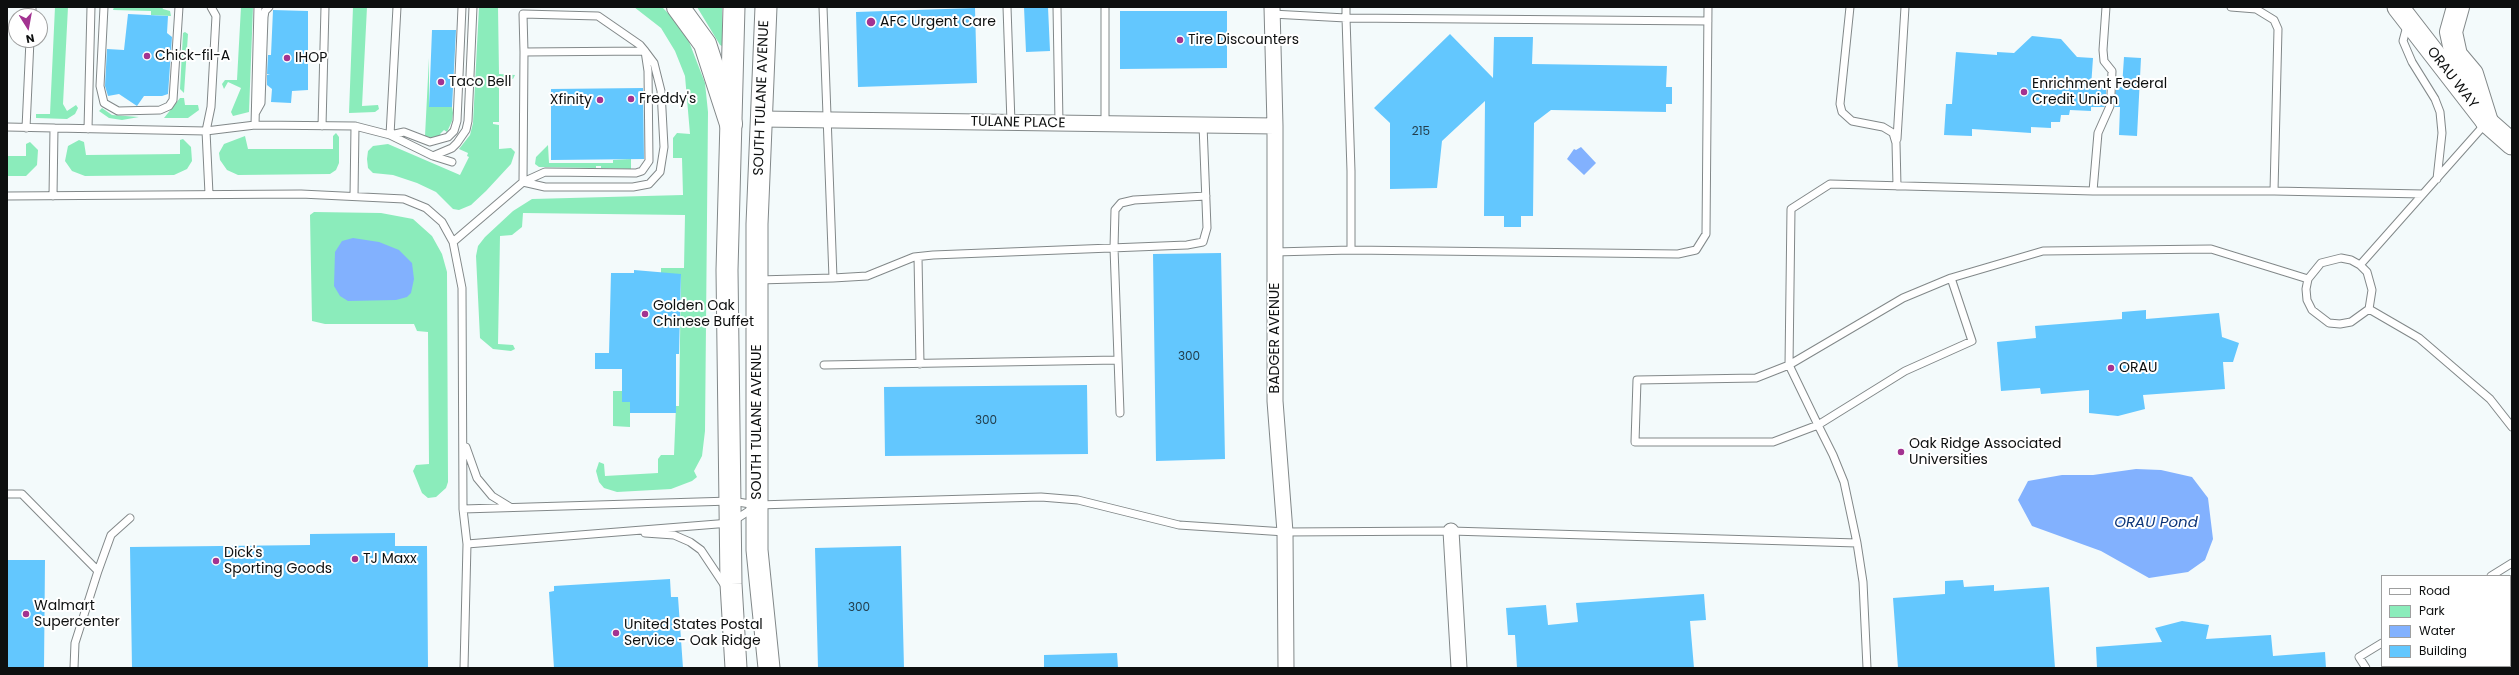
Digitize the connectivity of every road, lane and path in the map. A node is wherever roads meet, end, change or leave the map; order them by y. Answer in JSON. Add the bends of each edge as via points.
{"nodes":[{"id":1,"x":91,"y":7,"type":"edge"},
{"id":2,"x":104,"y":7,"type":"edge"},
{"id":3,"x":179,"y":7,"type":"edge"},
{"id":4,"x":211,"y":7,"type":"edge"},
{"id":5,"x":258,"y":7,"type":"edge"},
{"id":6,"x":269,"y":7,"type":"edge"},
{"id":7,"x":319,"y":7,"type":"edge"},
{"id":8,"x":397,"y":7,"type":"edge"},
{"id":9,"x":462,"y":7,"type":"edge"},
{"id":10,"x":473,"y":7,"type":"edge"},
{"id":11,"x":678,"y":7,"type":"edge"},
{"id":12,"x":734,"y":7,"type":"edge"},
{"id":13,"x":766,"y":7,"type":"edge"},
{"id":14,"x":823,"y":7,"type":"edge"},
{"id":15,"x":1007,"y":7,"type":"edge"},
{"id":16,"x":1057,"y":7,"type":"edge"},
{"id":17,"x":1104,"y":7,"type":"edge"},
{"id":18,"x":1346,"y":7,"type":"edge"},
{"id":19,"x":1708,"y":7,"type":"edge"},
{"id":20,"x":1850,"y":7,"type":"edge"},
{"id":21,"x":1905,"y":7,"type":"edge"},
{"id":22,"x":2106,"y":7,"type":"edge"},
{"id":23,"x":2231,"y":7,"type":"edge"},
{"id":24,"x":2458,"y":7,"type":"edge"},
{"id":25,"x":325,"y":10,"type":"edge"},
{"id":26,"x":1272,"y":10,"type":"edge"},
{"id":27,"x":2403,"y":14,"type":"edge"},
{"id":28,"x":1346,"y":18,"type":"junction"},
{"id":29,"x":1708,"y":21,"type":"junction"},
{"id":30,"x":30,"y":48,"type":"edge"},
{"id":31,"x":645,"y":51,"type":"junction"},
{"id":32,"x":524,"y":52,"type":"junction"},
{"id":33,"x":2111,"y":94,"type":"dead end"},
{"id":34,"x":2110,"y":106,"type":"dead end"},
{"id":35,"x":256,"y":112,"type":"junction"},
{"id":36,"x":761,"y":120,"type":"junction"},
{"id":37,"x":827,"y":120,"type":"junction"},
{"id":38,"x":2487,"y":122,"type":"junction"},
{"id":39,"x":1010,"y":123,"type":"junction"},
{"id":40,"x":731,"y":124,"type":"junction"},
{"id":41,"x":1060,"y":124,"type":"junction"},
{"id":42,"x":1105,"y":124,"type":"junction"},
{"id":43,"x":255,"y":125,"type":"junction"},
{"id":44,"x":1203,"y":125,"type":"junction"},
{"id":45,"x":322,"y":126,"type":"junction"},
{"id":46,"x":355,"y":126,"type":"junction"},
{"id":47,"x":1275,"y":126,"type":"junction"},
{"id":48,"x":7,"y":127,"type":"edge"},
{"id":49,"x":26,"y":128,"type":"junction"},
{"id":50,"x":54,"y":128,"type":"junction"},
{"id":51,"x":88,"y":129,"type":"junction"},
{"id":52,"x":206,"y":131,"type":"junction"},
{"id":53,"x":390,"y":135,"type":"junction"},
{"id":54,"x":1896,"y":143,"type":"junction"},
{"id":55,"x":2512,"y":144,"type":"edge"},
{"id":56,"x":433,"y":156,"type":"junction"},
{"id":57,"x":452,"y":162,"type":"dead end"},
{"id":58,"x":2437,"y":179,"type":"junction"},
{"id":59,"x":523,"y":182,"type":"junction"},
{"id":60,"x":1897,"y":186,"type":"junction"},
{"id":61,"x":2093,"y":191,"type":"junction"},
{"id":62,"x":2274,"y":191,"type":"junction"},
{"id":63,"x":209,"y":194,"type":"junction"},
{"id":64,"x":2423,"y":194,"type":"junction"},
{"id":65,"x":7,"y":196,"type":"edge"},
{"id":66,"x":53,"y":196,"type":"junction"},
{"id":67,"x":354,"y":196,"type":"junction"},
{"id":68,"x":1206,"y":196,"type":"junction"},
{"id":69,"x":453,"y":242,"type":"junction"},
{"id":70,"x":1114,"y":248,"type":"junction"},
{"id":71,"x":1351,"y":250,"type":"junction"},
{"id":72,"x":1275,"y":252,"type":"junction"},
{"id":73,"x":918,"y":257,"type":"junction"},
{"id":74,"x":2360,"y":265,"type":"junction"},
{"id":75,"x":832,"y":278,"type":"junction"},
{"id":76,"x":1951,"y":278,"type":"junction"},
{"id":77,"x":2308,"y":279,"type":"junction"},
{"id":78,"x":757,"y":280,"type":"junction"},
{"id":79,"x":2369,"y":309,"type":"junction"},
{"id":80,"x":1118,"y":360,"type":"junction"},
{"id":81,"x":920,"y":364,"type":"junction"},
{"id":82,"x":824,"y":365,"type":"dead end"},
{"id":83,"x":1789,"y":365,"type":"junction"},
{"id":84,"x":1120,"y":413,"type":"dead end"},
{"id":85,"x":1818,"y":425,"type":"junction"},
{"id":86,"x":2512,"y":427,"type":"edge"},
{"id":87,"x":463,"y":429,"type":"junction"},
{"id":88,"x":7,"y":494,"type":"edge"},
{"id":89,"x":731,"y":501,"type":"junction"},
{"id":90,"x":758,"y":505,"type":"junction"},
{"id":91,"x":510,"y":507,"type":"junction"},
{"id":92,"x":463,"y":509,"type":"junction"},
{"id":93,"x":130,"y":518,"type":"dead end"},
{"id":94,"x":730,"y":523,"type":"junction"},
{"id":95,"x":1451,"y":531,"type":"junction"},
{"id":96,"x":618,"y":532,"type":"junction"},
{"id":97,"x":1285,"y":532,"type":"junction"},
{"id":98,"x":1857,"y":543,"type":"junction"},
{"id":99,"x":467,"y":544,"type":"junction"},
{"id":100,"x":2512,"y":563,"type":"edge"},
{"id":101,"x":98,"y":571,"type":"junction"},
{"id":102,"x":2493,"y":575,"type":"edge"},
{"id":103,"x":732,"y":599,"type":"junction"},
{"id":104,"x":2381,"y":644,"type":"edge"},
{"id":105,"x":74,"y":668,"type":"edge"},
{"id":106,"x":464,"y":668,"type":"edge"},
{"id":107,"x":736,"y":668,"type":"edge"},
{"id":108,"x":769,"y":668,"type":"edge"},
{"id":109,"x":1286,"y":668,"type":"edge"},
{"id":110,"x":1459,"y":668,"type":"edge"},
{"id":111,"x":1867,"y":668,"type":"edge"},
{"id":112,"x":2366,"y":668,"type":"edge"}],
"edges":[{"from":1,"to":51,"type":"lane"},
{"from":2,"to":3,"type":"lane","via":[[100,86],[104,103],[118,111],[160,110],[169,106],[173,100]]},
{"from":4,"to":52,"type":"lane","via":[[216,16],[211,107]]},
{"from":5,"to":35,"type":"lane"},
{"from":6,"to":35,"type":"lane","via":[[264,17],[261,103]]},
{"from":7,"to":25,"type":"lane"},
{"from":8,"to":53,"type":"lane"},
{"from":9,"to":53,"type":"lane","via":[[457,121],[454,131],[448,137],[430,142],[404,132]]},
{"from":10,"to":56,"type":"lane","via":[[466,130],[452,148]]},
{"from":11,"to":40,"type":"highway","via":[[705,44]]},
{"from":12,"to":40,"type":"main road","name":"SOUTH TULANE AVENUE"},
{"from":13,"to":36,"type":"main road","name":"SOUTH TULANE AVENUE"},
{"from":14,"to":37,"type":"lane"},
{"from":15,"to":39,"type":"lane"},
{"from":16,"to":41,"type":"lane"},
{"from":17,"to":42,"type":"lane"},
{"from":18,"to":28,"type":"lane"},
{"from":19,"to":29,"type":"lane"},
{"from":20,"to":54,"type":"lane","via":[[1840,104],[1842,112],[1852,121],[1883,127],[1893,133]]},
{"from":21,"to":54,"type":"lane"},
{"from":22,"to":33,"type":"lane","via":[[2103,50],[2104,61],[2112,72]]},
{"from":23,"to":62,"type":"lane","via":[[2256,9],[2274,20],[2278,29]]},
{"from":24,"to":38,"type":"highway","via":[[2451,32],[2456,55],[2472,74]]},
{"from":25,"to":45,"type":"lane"},
{"from":26,"to":28,"type":"lane"},
{"from":26,"to":47,"type":"street","name":"BADGER AVENUE"},
{"from":27,"to":38,"type":"main road","name":"ORAU WAY"},
{"from":27,"to":58,"type":"lane","via":[[2403,41],[2412,62],[2435,98],[2440,112],[2442,133]]},
{"from":28,"to":29,"type":"lane"},
{"from":28,"to":71,"type":"lane"},
{"from":29,"to":71,"type":"lane","via":[[1706,234],[1696,250],[1678,254]]},
{"from":30,"to":49,"type":"lane"},
{"from":31,"to":32,"type":"lane"},
{"from":31,"to":32,"type":"lane","via":[[611,23],[598,16],[523,14]]},
{"from":31,"to":59,"type":"lane","via":[[649,102],[649,161],[646,167],[636,173],[545,172]]},
{"from":31,"to":59,"type":"lane","via":[[654,63],[660,79],[664,120],[663,161],[655,178],[649,184],[633,187],[545,187]]},
{"from":32,"to":59,"type":"lane"},
{"from":34,"to":61,"type":"lane","via":[[2098,133]]},
{"from":35,"to":43,"type":"lane"},
{"from":36,"to":37,"type":"street","name":"TULANE PLACE"},
{"from":36,"to":78,"type":"main road","name":"SOUTH TULANE AVENUE"},
{"from":37,"to":39,"type":"street","name":"TULANE PLACE"},
{"from":37,"to":75,"type":"lane"},
{"from":38,"to":55,"type":"main road","name":"ORAU WAY"},
{"from":38,"to":58,"type":"lane"},
{"from":39,"to":41,"type":"street","name":"TULANE PLACE"},
{"from":40,"to":89,"type":"main road","name":"SOUTH TULANE AVENUE","via":[[727,270]]},
{"from":41,"to":42,"type":"street","name":"TULANE PLACE"},
{"from":42,"to":44,"type":"street","name":"TULANE PLACE"},
{"from":43,"to":45,"type":"lane"},
{"from":43,"to":52,"type":"lane"},
{"from":44,"to":47,"type":"street","name":"TULANE PLACE"},
{"from":44,"to":68,"type":"lane"},
{"from":45,"to":46,"type":"lane"},
{"from":46,"to":53,"type":"lane"},
{"from":46,"to":67,"type":"lane"},
{"from":47,"to":72,"type":"street","name":"BADGER AVENUE"},
{"from":48,"to":49,"type":"lane"},
{"from":49,"to":50,"type":"lane"},
{"from":50,"to":51,"type":"lane"},
{"from":50,"to":66,"type":"lane"},
{"from":51,"to":52,"type":"lane"},
{"from":52,"to":63,"type":"lane"},
{"from":53,"to":56,"type":"lane"},
{"from":54,"to":60,"type":"lane"},
{"from":56,"to":57,"type":"lane"},
{"from":58,"to":64,"type":"lane"},
{"from":59,"to":69,"type":"lane"},
{"from":60,"to":61,"type":"lane"},
{"from":60,"to":83,"type":"lane","via":[[1830,184],[1791,210]]},
{"from":61,"to":62,"type":"lane"},
{"from":62,"to":64,"type":"lane"},
{"from":63,"to":66,"type":"lane"},
{"from":63,"to":67,"type":"lane"},
{"from":64,"to":74,"type":"lane"},
{"from":65,"to":66,"type":"lane"},
{"from":67,"to":69,"type":"lane","via":[[404,199],[426,208],[442,222]]},
{"from":68,"to":70,"type":"lane","via":[[1121,203],[1115,210]]},
{"from":68,"to":70,"type":"lane","via":[[1207,228],[1203,242]]},
{"from":69,"to":87,"type":"lane","via":[[462,288]]},
{"from":70,"to":73,"type":"lane"},
{"from":70,"to":80,"type":"lane"},
{"from":71,"to":72,"type":"lane"},
{"from":72,"to":97,"type":"street","name":"BADGER AVENUE","via":[[1275,401]]},
{"from":73,"to":75,"type":"lane","via":[[867,276]]},
{"from":73,"to":81,"type":"lane"},
{"from":74,"to":77,"type":"lane","via":[[2351,260],[2331,259],[2321,263]]},
{"from":74,"to":79,"type":"lane","via":[[2371,281]]},
{"from":75,"to":78,"type":"lane"},
{"from":76,"to":77,"type":"lane","via":[[2043,251],[2211,249]]},
{"from":76,"to":83,"type":"lane","via":[[1903,298]]},
{"from":76,"to":85,"type":"lane","via":[[1972,341],[1905,370]]},
{"from":77,"to":79,"type":"lane","via":[[2307,300],[2312,310],[2329,322],[2350,322]]},
{"from":78,"to":90,"type":"main road","name":"SOUTH TULANE AVENUE"},
{"from":79,"to":86,"type":"lane","via":[[2425,343],[2490,399]]},
{"from":80,"to":81,"type":"lane"},
{"from":80,"to":84,"type":"lane"},
{"from":81,"to":82,"type":"lane"},
{"from":83,"to":85,"type":"lane"},
{"from":83,"to":85,"type":"lane","via":[[1756,378],[1637,380],[1635,442],[1773,442]]},
{"from":85,"to":98,"type":"lane","via":[[1844,482]]},
{"from":87,"to":91,"type":"lane","via":[[468,457],[477,478],[492,496]]},
{"from":87,"to":92,"type":"lane"},
{"from":88,"to":101,"type":"lane","via":[[22,494]]},
{"from":89,"to":90,"type":"lane"},
{"from":89,"to":91,"type":"lane"},
{"from":89,"to":94,"type":"main road","name":"SOUTH TULANE AVENUE"},
{"from":90,"to":94,"type":"lane"},
{"from":90,"to":97,"type":"lane","via":[[1055,498],[1078,500],[1179,525]]},
{"from":90,"to":108,"type":"main road","name":"SOUTH TULANE AVENUE","via":[[757,550]]},
{"from":91,"to":92,"type":"lane"},
{"from":92,"to":99,"type":"lane"},
{"from":93,"to":101,"type":"lane","via":[[112,535]]},
{"from":94,"to":96,"type":"lane"},
{"from":94,"to":103,"type":"main road","name":"SOUTH TULANE AVENUE"},
{"from":95,"to":97,"type":"lane"},
{"from":95,"to":98,"type":"lane"},
{"from":95,"to":110,"type":"street"},
{"from":96,"to":99,"type":"lane"},
{"from":96,"to":103,"type":"lane","via":[[674,535],[690,542],[702,550],[712,563]]},
{"from":97,"to":109,"type":"street","name":"BADGER AVENUE"},
{"from":98,"to":111,"type":"lane","via":[[1863,582]]},
{"from":99,"to":106,"type":"lane"},
{"from":100,"to":102,"type":"lane"},
{"from":101,"to":105,"type":"lane","via":[[74,643]]},
{"from":103,"to":107,"type":"main road","name":"SOUTH TULANE AVENUE"},
{"from":104,"to":112,"type":"lane","via":[[2359,657]]}]}
